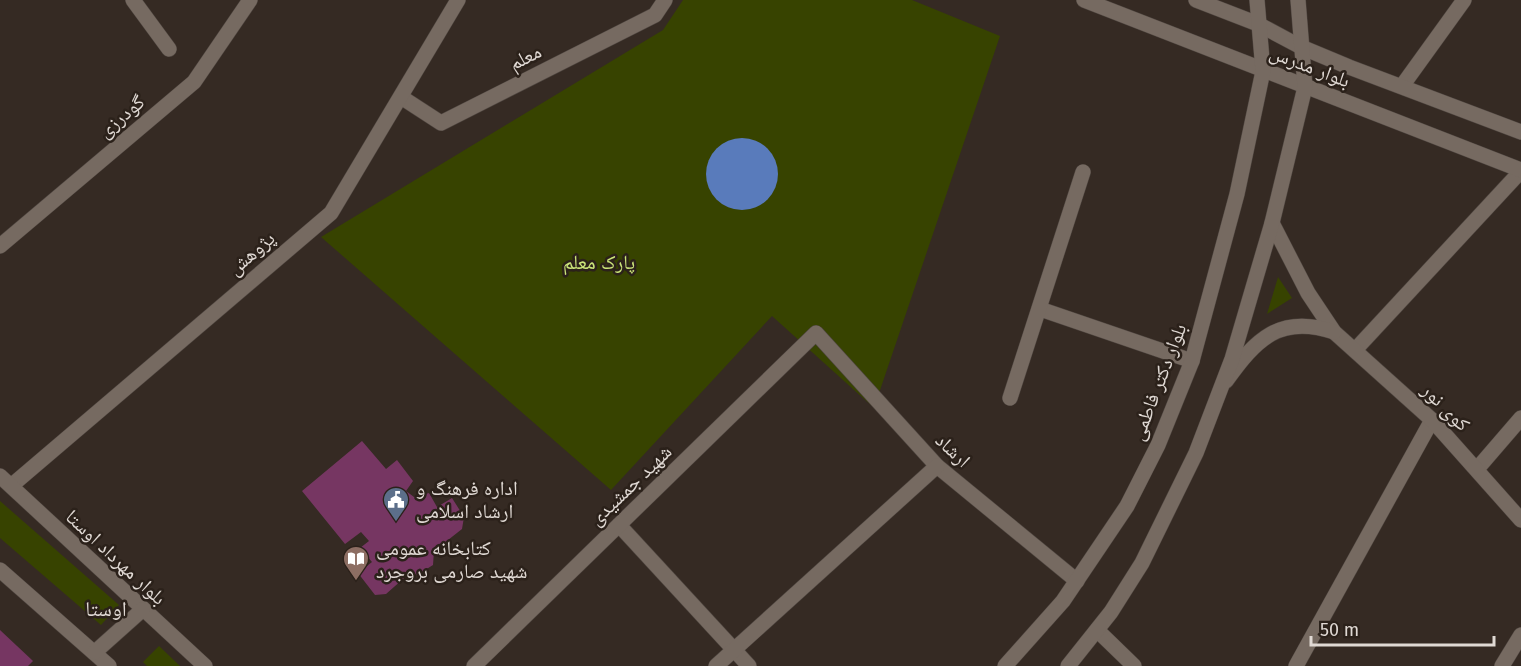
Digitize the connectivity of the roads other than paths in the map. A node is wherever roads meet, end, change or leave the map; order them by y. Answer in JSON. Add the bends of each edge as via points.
{"nodes":[{"id":1,"x":133,"y":0,"type":"edge"},
{"id":2,"x":250,"y":0,"type":"edge"},
{"id":3,"x":458,"y":0,"type":"edge"},
{"id":4,"x":665,"y":0,"type":"edge"},
{"id":5,"x":1084,"y":0,"type":"edge"},
{"id":6,"x":1196,"y":0,"type":"edge"},
{"id":7,"x":1257,"y":0,"type":"edge"},
{"id":8,"x":1298,"y":0,"type":"edge"},
{"id":9,"x":1464,"y":0,"type":"edge"},
{"id":10,"x":1258,"y":24,"type":"junction"},
{"id":11,"x":1301,"y":47,"type":"junction"},
{"id":12,"x":170,"y":49,"type":"dead end"},
{"id":13,"x":1263,"y":71,"type":"junction"},
{"id":14,"x":1402,"y":86,"type":"junction"},
{"id":15,"x":1305,"y":87,"type":"junction"},
{"id":16,"x":401,"y":97,"type":"junction"},
{"id":17,"x":1521,"y":132,"type":"edge"},
{"id":18,"x":1521,"y":170,"type":"edge"},
{"id":19,"x":1083,"y":172,"type":"dead end"},
{"id":20,"x":1272,"y":223,"type":"junction"},
{"id":21,"x":0,"y":246,"type":"edge"},
{"id":22,"x":1040,"y":309,"type":"junction"},
{"id":23,"x":1334,"y":332,"type":"junction"},
{"id":24,"x":816,"y":333,"type":"joint"},
{"id":25,"x":1355,"y":350,"type":"junction"},
{"id":26,"x":1192,"y":361,"type":"junction"},
{"id":27,"x":1219,"y":392,"type":"junction"},
{"id":28,"x":1010,"y":398,"type":"dead end"},
{"id":29,"x":1521,"y":418,"type":"edge"},
{"id":30,"x":1432,"y":420,"type":"junction"},
{"id":31,"x":937,"y":466,"type":"junction"},
{"id":32,"x":1477,"y":469,"type":"junction"},
{"id":33,"x":6,"y":481,"type":"edge"},
{"id":34,"x":1521,"y":520,"type":"edge"},
{"id":35,"x":619,"y":525,"type":"junction"},
{"id":36,"x":0,"y":570,"type":"edge"},
{"id":37,"x":1077,"y":581,"type":"junction"},
{"id":38,"x":142,"y":610,"type":"junction"},
{"id":39,"x":1097,"y":630,"type":"junction"},
{"id":40,"x":1521,"y":635,"type":"edge"},
{"id":41,"x":734,"y":649,"type":"junction"},
{"id":42,"x":95,"y":652,"type":"junction"},
{"id":43,"x":109,"y":666,"type":"edge"},
{"id":44,"x":206,"y":666,"type":"edge"},
{"id":45,"x":474,"y":666,"type":"edge"},
{"id":46,"x":716,"y":666,"type":"edge"},
{"id":47,"x":749,"y":666,"type":"edge"},
{"id":48,"x":1005,"y":666,"type":"edge"},
{"id":49,"x":1068,"y":666,"type":"edge"},
{"id":50,"x":1134,"y":666,"type":"edge"},
{"id":51,"x":1296,"y":666,"type":"edge"},
{"id":52,"x":1502,"y":666,"type":"edge"}],
"edges":[{"from":1,"to":12,"type":"street"},
{"from":2,"to":21,"type":"street","name":"گودرزی","via":[[194,82]]},
{"from":3,"to":16,"type":"street","name":"پژوهش"},
{"from":4,"to":16,"type":"street","name":"معلم","via":[[655,15],[441,123]]},
{"from":5,"to":13,"type":"street","name":"بلوار مدرس"},
{"from":6,"to":10,"type":"street","name":"بلوار مدرس"},
{"from":7,"to":10,"type":"street"},
{"from":8,"to":11,"type":"street"},
{"from":9,"to":14,"type":"street"},
{"from":10,"to":11,"type":"street","name":"بلوار مدرس"},
{"from":10,"to":13,"type":"street","name":"بلوار دکتر فاطمی"},
{"from":11,"to":14,"type":"street","name":"بلوار مدرس"},
{"from":11,"to":15,"type":"street"},
{"from":13,"to":15,"type":"street","name":"بلوار مدرس"},
{"from":13,"to":26,"type":"street","name":"بلوار دکتر فاطمی","via":[[1238,195]]},
{"from":14,"to":17,"type":"street","name":"بلوار مدرس"},
{"from":15,"to":18,"type":"street","name":"بلوار مدرس"},
{"from":15,"to":20,"type":"street"},
{"from":16,"to":33,"type":"street","name":"پژوهش","via":[[331,213]]},
{"from":18,"to":25,"type":"street"},
{"from":19,"to":22,"type":"street"},
{"from":20,"to":23,"type":"street","name":"کوی نور","via":[[1308,293]]},
{"from":20,"to":27,"type":"street","via":[[1250,304]]},
{"from":22,"to":26,"type":"street"},
{"from":22,"to":28,"type":"street"},
{"from":23,"to":25,"type":"street","name":"کوی نور"},
{"from":23,"to":27,"type":"street","name":"کوی نور","via":[[1292,325],[1268,335],[1246,354]]},
{"from":24,"to":31,"type":"street","name":"ارشاد"},
{"from":24,"to":35,"type":"street","name":"شهید جمشیدی"},
{"from":25,"to":30,"type":"street","name":"کوی نور"},
{"from":26,"to":37,"type":"street","name":"بلوار دکتر فاطمی","via":[[1158,445],[1127,506]]},
{"from":27,"to":39,"type":"street","via":[[1196,453],[1142,564]]},
{"from":29,"to":32,"type":"street"},
{"from":30,"to":32,"type":"street","name":"کوی نور"},
{"from":30,"to":51,"type":"street"},
{"from":31,"to":37,"type":"street","name":"ارشاد"},
{"from":31,"to":41,"type":"street"},
{"from":32,"to":34,"type":"street","name":"کوی نور"},
{"from":33,"to":38,"type":"street","name":"بلوار مهرداد اوستا"},
{"from":35,"to":41,"type":"street"},
{"from":35,"to":45,"type":"street","name":"شهید جمشیدی"},
{"from":36,"to":42,"type":"street"},
{"from":37,"to":48,"type":"street","name":"بلوار دکتر فاطمی","via":[[1047,622]]},
{"from":38,"to":42,"type":"street"},
{"from":38,"to":44,"type":"street","name":"بلوار مهرداد اوستا"},
{"from":39,"to":49,"type":"street"},
{"from":39,"to":50,"type":"street"},
{"from":40,"to":52,"type":"street"},
{"from":41,"to":46,"type":"street"},
{"from":41,"to":47,"type":"street"},
{"from":42,"to":43,"type":"street"}]}
